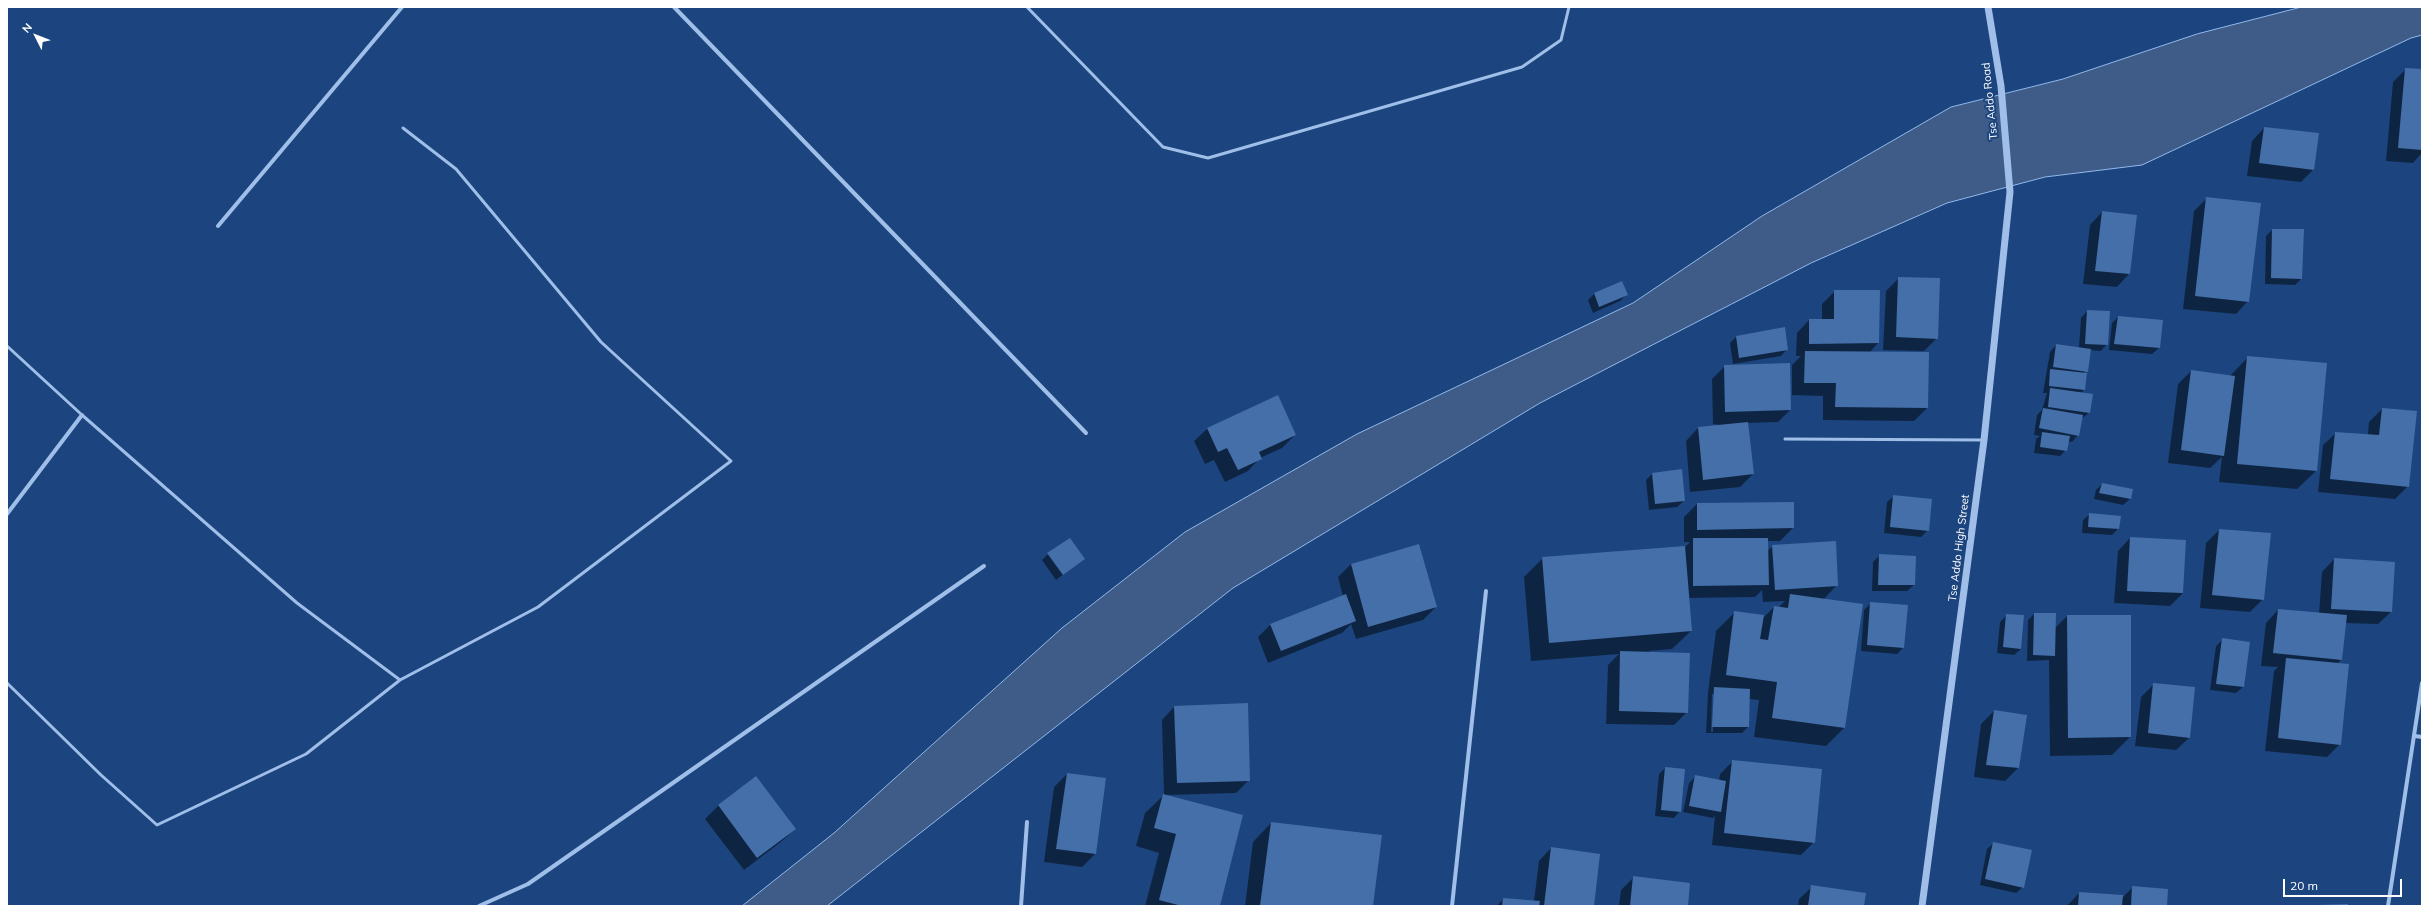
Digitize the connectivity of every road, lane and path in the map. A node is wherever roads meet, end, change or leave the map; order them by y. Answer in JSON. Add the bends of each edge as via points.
{"nodes":[{"id":1,"x":402,"y":7,"type":"edge"},
{"id":2,"x":674,"y":7,"type":"edge"},
{"id":3,"x":1027,"y":7,"type":"edge"},
{"id":4,"x":1569,"y":7,"type":"edge"},
{"id":5,"x":1988,"y":7,"type":"edge"},
{"id":6,"x":403,"y":128,"type":"dead end"},
{"id":7,"x":2010,"y":192,"type":"joint"},
{"id":8,"x":218,"y":226,"type":"dead end"},
{"id":9,"x":7,"y":346,"type":"edge"},
{"id":10,"x":82,"y":415,"type":"junction"},
{"id":11,"x":1086,"y":433,"type":"dead end"},
{"id":12,"x":1784,"y":439,"type":"dead end"},
{"id":13,"x":1984,"y":440,"type":"junction"},
{"id":14,"x":7,"y":514,"type":"edge"},
{"id":15,"x":984,"y":566,"type":"dead end"},
{"id":16,"x":1486,"y":591,"type":"dead end"},
{"id":17,"x":400,"y":680,"type":"junction"},
{"id":18,"x":7,"y":683,"type":"edge"},
{"id":19,"x":2422,"y":683,"type":"edge"},
{"id":20,"x":2415,"y":736,"type":"junction"},
{"id":21,"x":2422,"y":737,"type":"edge"},
{"id":22,"x":1027,"y":822,"type":"dead end"},
{"id":23,"x":479,"y":906,"type":"edge"},
{"id":24,"x":1020,"y":906,"type":"edge"},
{"id":25,"x":1452,"y":906,"type":"edge"},
{"id":26,"x":1922,"y":906,"type":"edge"},
{"id":27,"x":2388,"y":906,"type":"edge"}],
"edges":[{"from":1,"to":8,"type":"street"},
{"from":2,"to":11,"type":"street"},
{"from":3,"to":4,"type":"lane","via":[[1163,147],[1208,158],[1522,67],[1560,40]]},
{"from":5,"to":7,"type":"street","name":"Tse Addo Road","via":[[2001,86]]},
{"from":6,"to":17,"type":"lane","via":[[456,169],[601,342],[731,461],[538,607]]},
{"from":7,"to":13,"type":"street","name":"Tse Addo High Street"},
{"from":9,"to":10,"type":"lane"},
{"from":10,"to":14,"type":"street"},
{"from":10,"to":17,"type":"lane","via":[[297,604]]},
{"from":12,"to":13,"type":"lane"},
{"from":13,"to":26,"type":"street","name":"Tse Addo High Street"},
{"from":15,"to":23,"type":"street","via":[[528,884]]},
{"from":16,"to":25,"type":"street"},
{"from":17,"to":18,"type":"lane","via":[[306,754],[157,825],[101,775]]},
{"from":19,"to":20,"type":"street"},
{"from":20,"to":21,"type":"street"},
{"from":20,"to":27,"type":"street"},
{"from":22,"to":24,"type":"street"}]}
